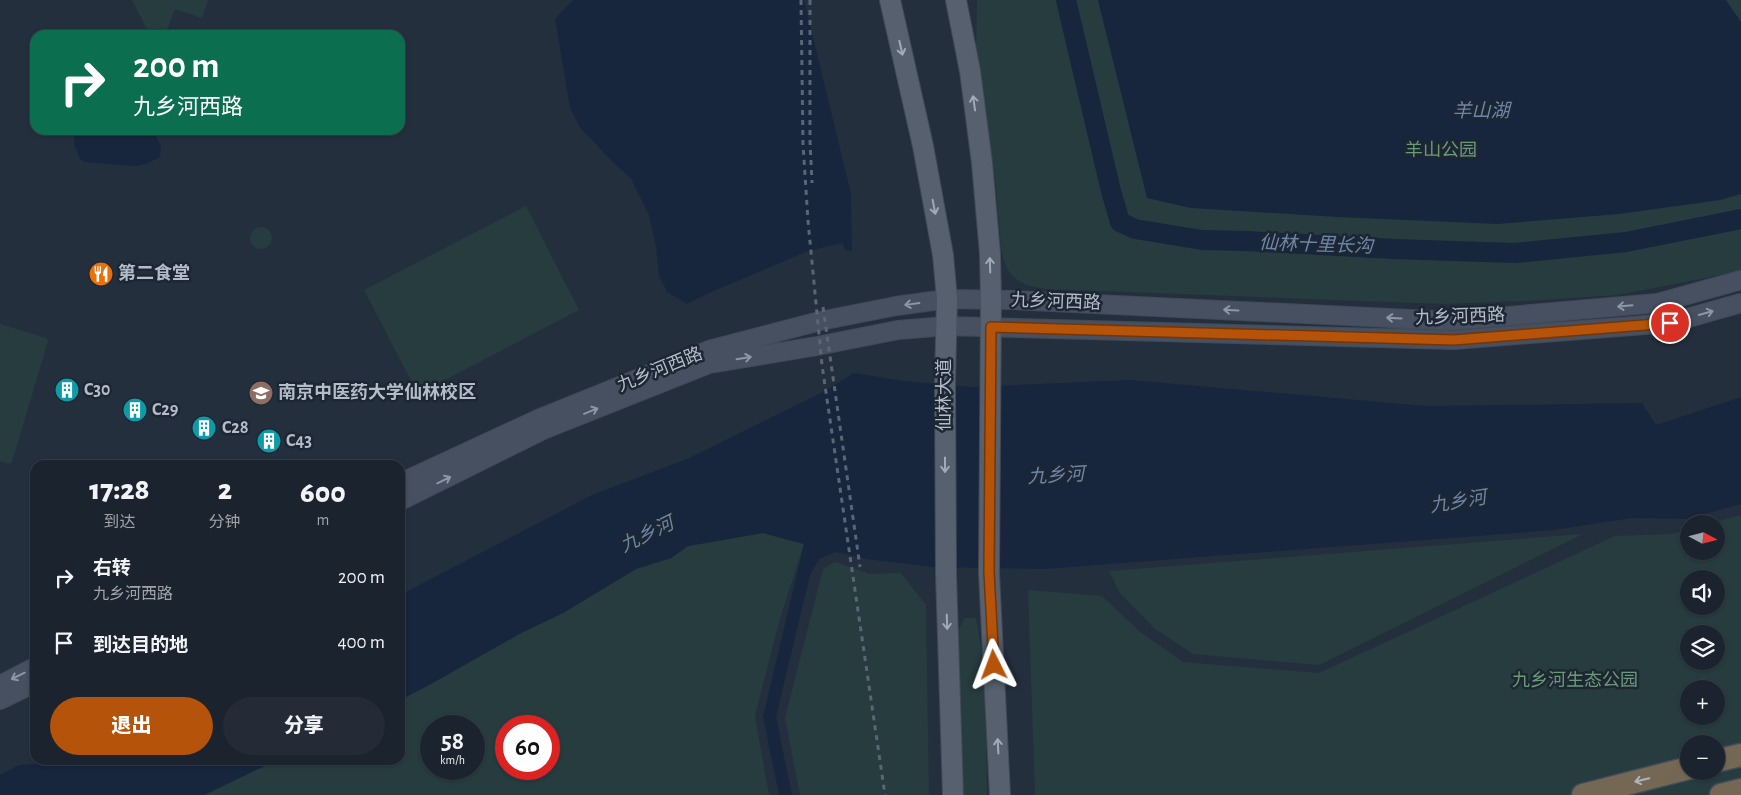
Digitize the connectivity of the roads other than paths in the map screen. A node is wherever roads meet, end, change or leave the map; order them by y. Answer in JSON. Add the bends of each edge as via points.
{"nodes":[{"id":1,"x":890,"y":0,"type":"edge"},
{"id":2,"x":956,"y":0,"type":"edge"},
{"id":3,"x":1741,"y":280,"type":"edge"},
{"id":4,"x":947,"y":299,"type":"junction"},
{"id":5,"x":991,"y":300,"type":"junction"},
{"id":6,"x":1741,"y":303,"type":"edge"},
{"id":7,"x":946,"y":326,"type":"junction"},
{"id":8,"x":991,"y":327,"type":"junction"},
{"id":9,"x":405,"y":481,"type":"edge"},
{"id":10,"x":405,"y":499,"type":"edge"},
{"id":11,"x":30,"y":669,"type":"edge"},
{"id":12,"x":0,"y":684,"type":"edge"},
{"id":13,"x":30,"y":685,"type":"edge"},
{"id":14,"x":0,"y":700,"type":"edge"},
{"id":15,"x":1741,"y":754,"type":"edge"},
{"id":16,"x":1725,"y":758,"type":"edge"},
{"id":17,"x":1680,"y":770,"type":"edge"},
{"id":18,"x":1741,"y":790,"type":"edge"},
{"id":19,"x":953,"y":795,"type":"edge"},
{"id":20,"x":1000,"y":795,"type":"edge"},
{"id":21,"x":1583,"y":795,"type":"edge"},
{"id":22,"x":1721,"y":795,"type":"edge"}],
"edges":[{"from":1,"to":4,"type":"main road","name":"仙林大道","one_way":true,"via":[[923,146],[943,255]]},
{"from":5,"to":2,"type":"main road","one_way":true,"via":[[982,163],[970,70]]},
{"from":3,"to":5,"type":"main road","name":"九乡河西路","one_way":true,"via":[[1658,303],[1451,321]]},
{"from":4,"to":5,"type":"main road","name":"九乡河西路"},
{"from":4,"to":7,"type":"main road","name":"仙林大道"},
{"from":4,"to":9,"type":"main road","name":"九乡河西路","one_way":true,"via":[[820,321],[709,350],[538,419]]},
{"from":5,"to":8,"type":"main road"},
{"from":8,"to":6,"type":"main road","name":"九乡河西路","one_way":true,"via":[[1454,340],[1670,323]]},
{"from":7,"to":8,"type":"main road","name":"九乡河西路"},
{"from":10,"to":7,"type":"main road","name":"九乡河西路","one_way":true,"via":[[543,430],[709,364],[898,330]]},
{"from":7,"to":19,"type":"main road","name":"仙林大道","one_way":true,"via":[[946,574]]},
{"from":20,"to":8,"type":"main road","one_way":true,"via":[[989,572]]},
{"from":11,"to":12,"type":"main road","one_way":true},
{"from":13,"to":14,"type":"main road"},
{"from":15,"to":16,"type":"highway"},
{"from":17,"to":21,"type":"highway","one_way":true},
{"from":18,"to":22,"type":"highway"}]}
